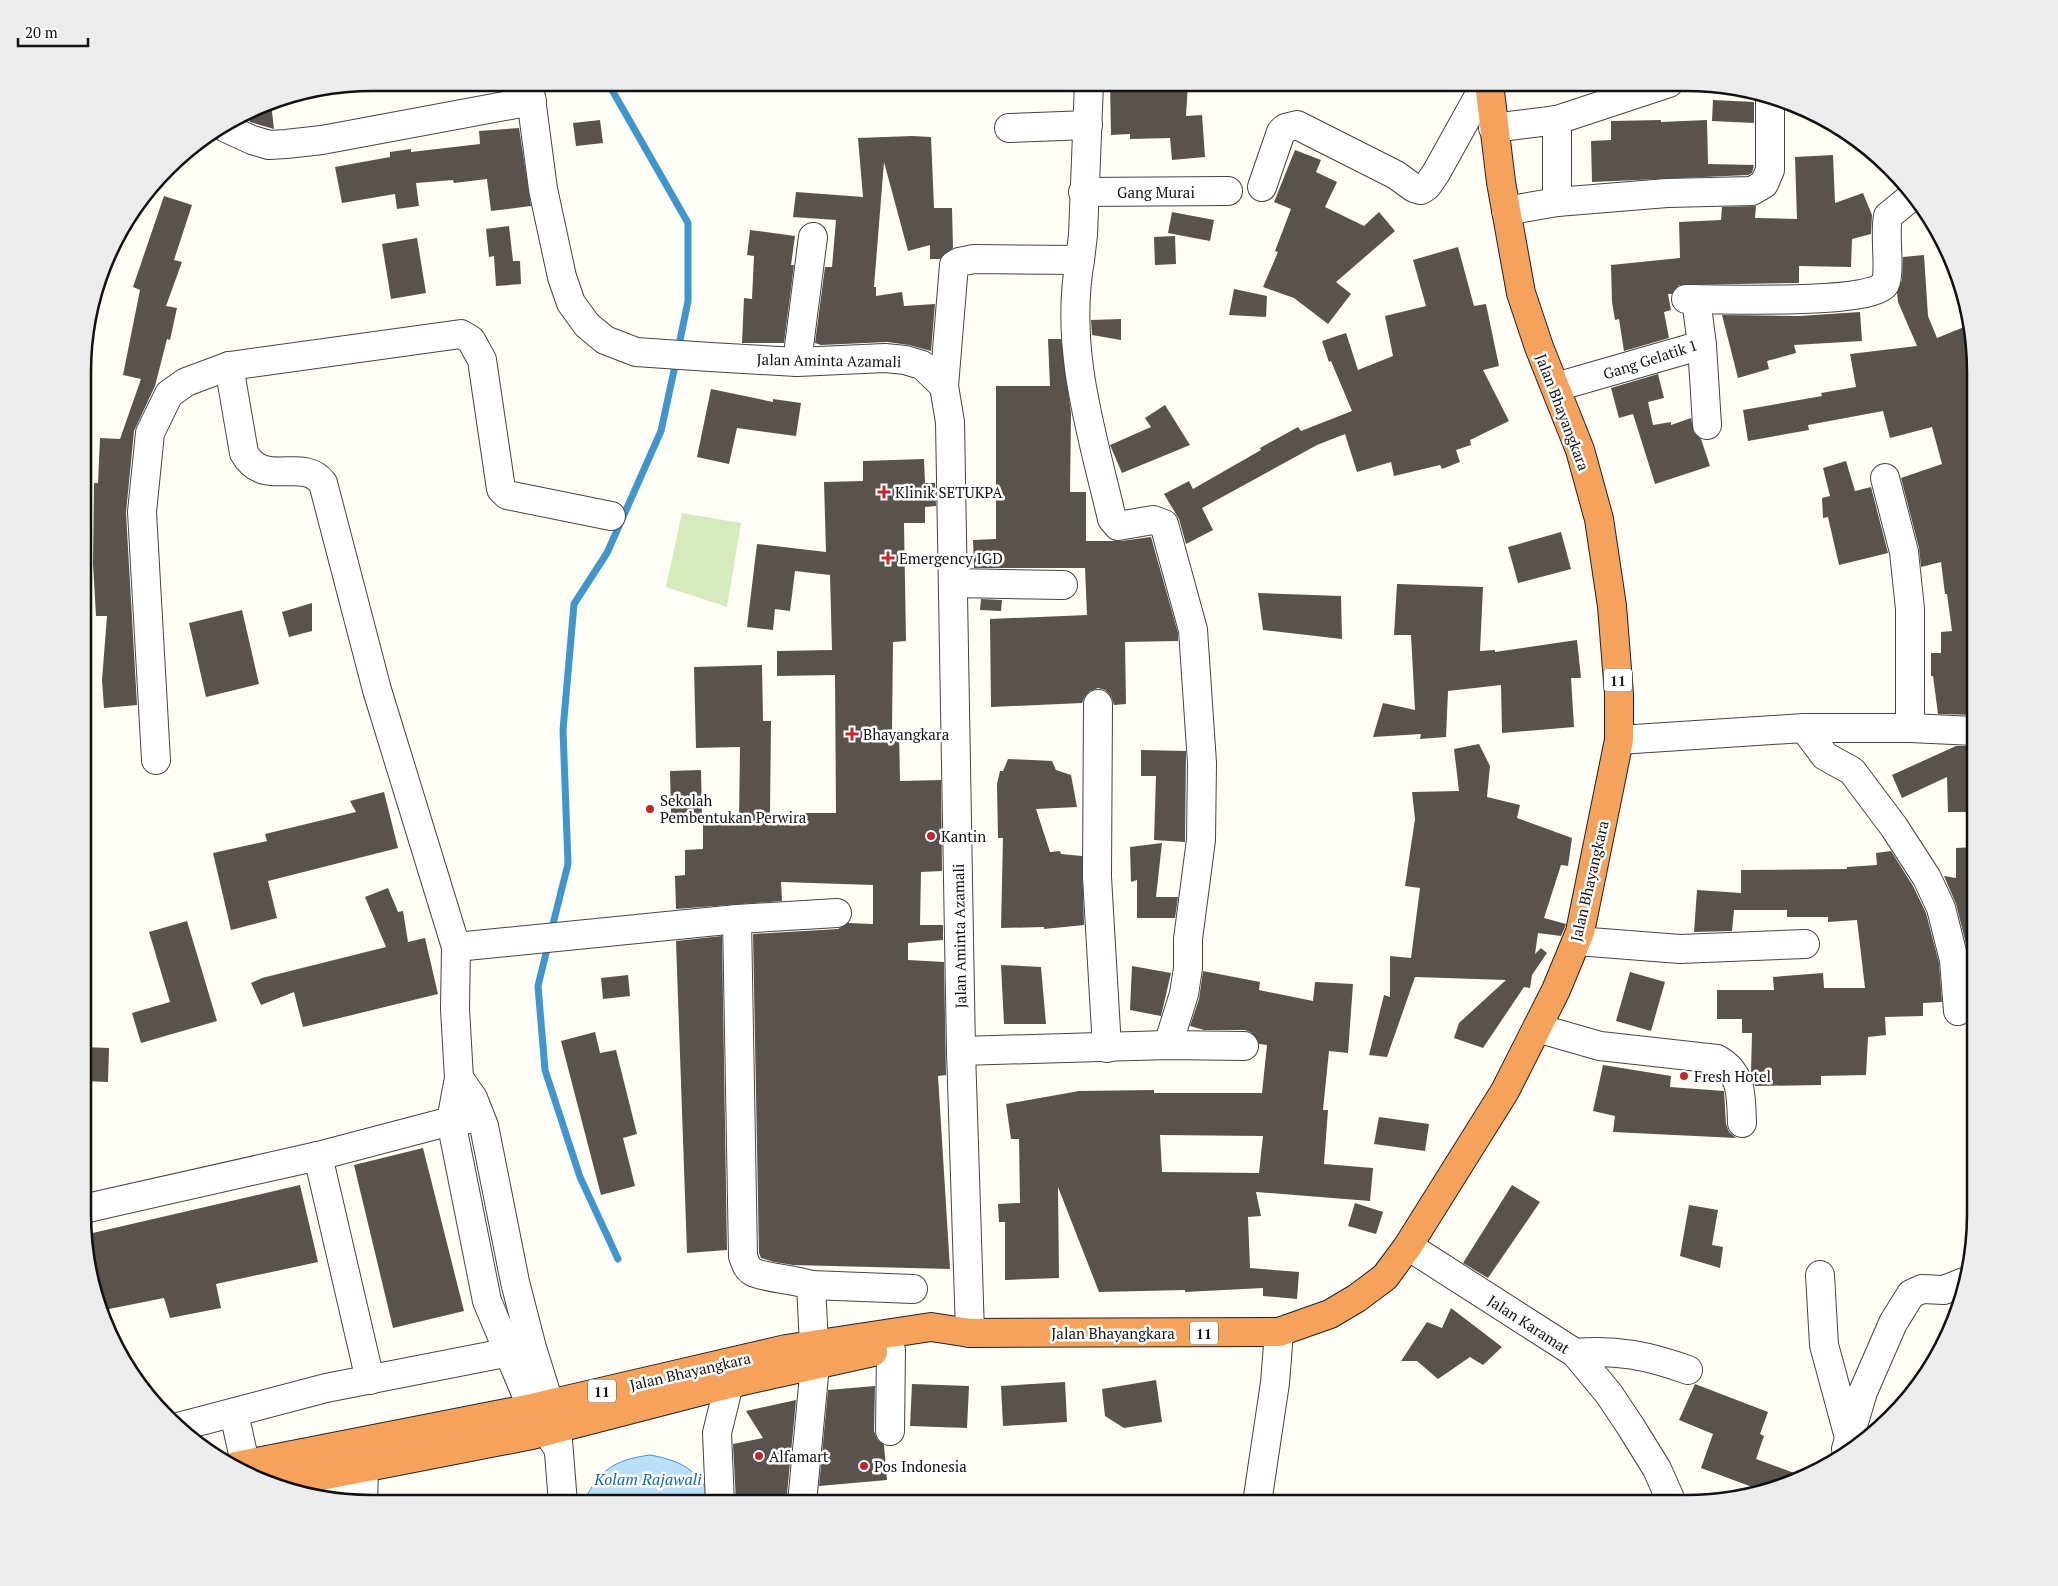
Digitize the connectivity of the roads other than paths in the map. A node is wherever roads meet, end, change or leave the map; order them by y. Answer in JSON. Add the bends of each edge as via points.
{"nodes":[{"id":1,"x":1089,"y":91,"type":"edge"},
{"id":2,"x":1483,"y":91,"type":"edge"},
{"id":3,"x":1489,"y":91,"type":"edge"},
{"id":4,"x":1645,"y":91,"type":"edge"},
{"id":5,"x":531,"y":92,"type":"edge"},
{"id":6,"x":1770,"y":104,"type":"edge"},
{"id":7,"x":1557,"y":120,"type":"junction"},
{"id":8,"x":1088,"y":125,"type":"junction"},
{"id":9,"x":1010,"y":128,"type":"dead end"},
{"id":10,"x":1493,"y":128,"type":"junction"},
{"id":11,"x":230,"y":130,"type":"edge"},
{"id":12,"x":1262,"y":187,"type":"dead end"},
{"id":13,"x":1228,"y":191,"type":"dead end"},
{"id":14,"x":1083,"y":192,"type":"junction"},
{"id":15,"x":1908,"y":200,"type":"edge"},
{"id":16,"x":1557,"y":202,"type":"junction"},
{"id":17,"x":1506,"y":211,"type":"junction"},
{"id":18,"x":813,"y":237,"type":"dead end"},
{"id":19,"x":1080,"y":260,"type":"junction"},
{"id":20,"x":1702,"y":345,"type":"junction"},
{"id":21,"x":796,"y":362,"type":"junction"},
{"id":22,"x":229,"y":366,"type":"junction"},
{"id":23,"x":944,"y":386,"type":"junction"},
{"id":24,"x":1556,"y":387,"type":"junction"},
{"id":25,"x":1707,"y":425,"type":"dead end"},
{"id":26,"x":1886,"y":478,"type":"dead end"},
{"id":27,"x":611,"y":516,"type":"dead end"},
{"id":28,"x":954,"y":583,"type":"junction"},
{"id":29,"x":1064,"y":585,"type":"dead end"},
{"id":30,"x":1098,"y":704,"type":"dead end"},
{"id":31,"x":1804,"y":728,"type":"junction"},
{"id":32,"x":1910,"y":728,"type":"junction"},
{"id":33,"x":1967,"y":731,"type":"edge"},
{"id":34,"x":1619,"y":740,"type":"junction"},
{"id":35,"x":156,"y":760,"type":"dead end"},
{"id":36,"x":837,"y":914,"type":"dead end"},
{"id":37,"x":737,"y":919,"type":"junction"},
{"id":38,"x":1576,"y":941,"type":"junction"},
{"id":39,"x":1805,"y":944,"type":"dead end"},
{"id":40,"x":456,"y":947,"type":"junction"},
{"id":41,"x":1958,"y":1011,"type":"dead end"},
{"id":42,"x":1537,"y":1028,"type":"junction"},
{"id":43,"x":1168,"y":1045,"type":"junction"},
{"id":44,"x":1244,"y":1046,"type":"dead end"},
{"id":45,"x":1108,"y":1048,"type":"junction"},
{"id":46,"x":961,"y":1051,"type":"junction"},
{"id":47,"x":459,"y":1078,"type":"junction"},
{"id":48,"x":481,"y":1118,"type":"junction"},
{"id":49,"x":451,"y":1121,"type":"junction"},
{"id":50,"x":1742,"y":1122,"type":"dead end"},
{"id":51,"x":318,"y":1156,"type":"junction"},
{"id":52,"x":91,"y":1207,"type":"edge"},
{"id":53,"x":1408,"y":1246,"type":"junction"},
{"id":54,"x":1820,"y":1275,"type":"dead end"},
{"id":55,"x":811,"y":1285,"type":"junction"},
{"id":56,"x":1958,"y":1285,"type":"edge"},
{"id":57,"x":913,"y":1289,"type":"dead end"},
{"id":58,"x":1278,"y":1332,"type":"junction"},
{"id":59,"x":970,"y":1333,"type":"junction"},
{"id":60,"x":520,"y":1350,"type":"junction"},
{"id":61,"x":891,"y":1350,"type":"junction"},
{"id":62,"x":1575,"y":1353,"type":"junction"},
{"id":63,"x":814,"y":1354,"type":"junction"},
{"id":64,"x":1688,"y":1370,"type":"dead end"},
{"id":65,"x":728,"y":1373,"type":"junction"},
{"id":66,"x":370,"y":1380,"type":"junction"},
{"id":67,"x":234,"y":1413,"type":"junction"},
{"id":68,"x":549,"y":1424,"type":"junction"},
{"id":69,"x":187,"y":1425,"type":"edge"},
{"id":70,"x":890,"y":1431,"type":"dead end"},
{"id":71,"x":361,"y":1441,"type":"junction"},
{"id":72,"x":1848,"y":1443,"type":"edge"},
{"id":73,"x":1849,"y":1443,"type":"edge"},
{"id":74,"x":334,"y":1446,"type":"junction"},
{"id":75,"x":241,"y":1462,"type":"edge"},
{"id":76,"x":248,"y":1466,"type":"edge"},
{"id":77,"x":364,"y":1468,"type":"junction"},
{"id":78,"x":301,"y":1485,"type":"edge"},
{"id":79,"x":338,"y":1486,"type":"edge"},
{"id":80,"x":363,"y":1495,"type":"edge"},
{"id":81,"x":562,"y":1495,"type":"edge"},
{"id":82,"x":720,"y":1495,"type":"edge"},
{"id":83,"x":803,"y":1495,"type":"edge"},
{"id":84,"x":1258,"y":1495,"type":"edge"},
{"id":85,"x":1668,"y":1495,"type":"edge"}],
"edges":[{"from":1,"to":8,"type":"street"},
{"from":2,"to":12,"type":"street","via":[[1436,173],[1421,190],[1296,125],[1281,132]]},
{"from":3,"to":10,"type":"highway","name":"Jalan Bhayangkara","number":"11"},
{"from":4,"to":7,"type":"street"},
{"from":5,"to":11,"type":"street","via":[[322,140],[270,145]]},
{"from":5,"to":21,"type":"street","name":"Jalan Aminta Azamali","via":[[554,250],[571,303],[588,325],[605,340],[636,352]]},
{"from":6,"to":16,"type":"street","via":[[1770,170],[1764,184],[1752,191],[1667,193]]},
{"from":7,"to":10,"type":"street"},
{"from":7,"to":16,"type":"street"},
{"from":8,"to":9,"type":"street"},
{"from":8,"to":14,"type":"street"},
{"from":10,"to":17,"type":"highway","name":"Jalan Bhayangkara","number":"11"},
{"from":13,"to":14,"type":"street","name":"Gang Murai"},
{"from":14,"to":19,"type":"street"},
{"from":15,"to":20,"type":"street","name":"Gang Gelatik 1","via":[[1888,216],[1885,234],[1887,275],[1886,282],[1878,290],[1849,296],[1789,300],[1691,299]]},
{"from":16,"to":17,"type":"street"},
{"from":17,"to":24,"type":"highway","name":"Jalan Bhayangkara","number":"11","via":[[1520,293]]},
{"from":18,"to":21,"type":"street"},
{"from":19,"to":23,"type":"street","via":[[974,259],[954,265]]},
{"from":19,"to":43,"type":"street","via":[[1074,306],[1075,344],[1112,519],[1118,526],[1153,520],[1164,524],[1193,630],[1202,763],[1202,840],[1184,994]]},
{"from":20,"to":24,"type":"street","name":"Gang Gelatik 1"},
{"from":20,"to":25,"type":"street"},
{"from":21,"to":23,"type":"street","name":"Jalan Aminta Azamali","via":[[905,360],[922,365]]},
{"from":22,"to":27,"type":"street","via":[[461,334],[471,340],[482,360],[501,489],[507,495]]},
{"from":22,"to":35,"type":"street","via":[[186,382],[169,394],[150,433],[142,512]]},
{"from":22,"to":40,"type":"street","via":[[244,453],[250,464],[268,472],[308,472],[323,483],[377,690]]},
{"from":23,"to":28,"type":"street","name":"Jalan Aminta Azamali","via":[[950,422]]},
{"from":24,"to":34,"type":"highway","name":"Jalan Bhayangkara","number":"11","via":[[1580,450],[1599,519],[1612,606]]},
{"from":26,"to":32,"type":"street","via":[[1904,552],[1910,609]]},
{"from":28,"to":29,"type":"street"},
{"from":28,"to":46,"type":"street","name":"Jalan Aminta Azamali"},
{"from":30,"to":45,"type":"street","via":[[1097,878]]},
{"from":31,"to":32,"type":"street"},
{"from":31,"to":34,"type":"street"},
{"from":31,"to":41,"type":"street","via":[[1825,756],[1852,771],[1927,878],[1941,908],[1954,960]]},
{"from":32,"to":33,"type":"street"},
{"from":34,"to":38,"type":"highway","name":"Jalan Bhayangkara","number":"11"},
{"from":36,"to":37,"type":"street"},
{"from":37,"to":40,"type":"street"},
{"from":37,"to":55,"type":"street","via":[[743,1256],[746,1266],[753,1272],[796,1279]]},
{"from":38,"to":39,"type":"street","via":[[1680,950]]},
{"from":38,"to":42,"type":"highway","name":"Jalan Bhayangkara","number":"11"},
{"from":40,"to":47,"type":"street"},
{"from":42,"to":50,"type":"street","via":[[1600,1046],[1717,1059],[1738,1078]]},
{"from":42,"to":53,"type":"highway","name":"Jalan Bhayangkara","number":"11","via":[[1505,1090]]},
{"from":43,"to":44,"type":"street"},
{"from":43,"to":45,"type":"street"},
{"from":45,"to":46,"type":"street"},
{"from":46,"to":59,"type":"street","name":"Jalan Aminta Azamali"},
{"from":47,"to":48,"type":"street","via":[[473,1098]]},
{"from":47,"to":49,"type":"street"},
{"from":48,"to":49,"type":"street"},
{"from":48,"to":60,"type":"street","via":[[514,1282]]},
{"from":49,"to":51,"type":"street"},
{"from":49,"to":60,"type":"street","via":[[487,1301]]},
{"from":51,"to":52,"type":"street"},
{"from":51,"to":66,"type":"street"},
{"from":53,"to":58,"type":"highway","name":"Jalan Bhayangkara","number":"11","via":[[1385,1277],[1357,1298],[1330,1314]]},
{"from":53,"to":62,"type":"street","name":"Jalan Karamat"},
{"from":54,"to":72,"type":"street","via":[[1824,1345]]},
{"from":55,"to":57,"type":"street"},
{"from":55,"to":63,"type":"street"},
{"from":56,"to":73,"type":"street","via":[[1944,1290],[1922,1289],[1911,1294],[1893,1323],[1863,1392]]},
{"from":58,"to":59,"type":"highway","name":"Jalan Bhayangkara","number":"11"},
{"from":58,"to":84,"type":"street","via":[[1276,1383]]},
{"from":59,"to":61,"type":"highway","name":"Jalan Bhayangkara","number":"11","via":[[931,1345]]},
{"from":59,"to":63,"type":"highway","name":"Jalan Bhayangkara","number":"11","via":[[931,1327]]},
{"from":60,"to":66,"type":"street"},
{"from":60,"to":68,"type":"street"},
{"from":61,"to":63,"type":"highway","name":"Jalan Bhayangkara","number":"11"},
{"from":61,"to":70,"type":"street"},
{"from":62,"to":64,"type":"street","via":[[1600,1350],[1626,1352]]},
{"from":62,"to":85,"type":"street","name":"Jalan Karamat","via":[[1630,1426],[1657,1469]]},
{"from":63,"to":65,"type":"highway","name":"Jalan Bhayangkara","number":"11"},
{"from":63,"to":83,"type":"street"},
{"from":65,"to":68,"type":"highway","name":"Jalan Bhayangkara","number":"11"},
{"from":65,"to":82,"type":"street","via":[[717,1433]]},
{"from":66,"to":67,"type":"street","via":[[326,1388]]},
{"from":67,"to":69,"type":"street"},
{"from":67,"to":75,"type":"street"},
{"from":68,"to":71,"type":"highway","name":"Jalan Bhayangkara","number":"11"},
{"from":68,"to":77,"type":"highway","name":"Jalan Bhayangkara","number":"11"},
{"from":68,"to":81,"type":"street"},
{"from":71,"to":74,"type":"highway","name":"Jalan Bhayangkara","number":"11"},
{"from":71,"to":77,"type":"street"},
{"from":74,"to":76,"type":"highway","name":"Jalan Bhayangkara","number":"11"},
{"from":74,"to":79,"type":"street"},
{"from":77,"to":79,"type":"highway","name":"Jalan Bhayangkara","number":"11"},
{"from":77,"to":80,"type":"street"},
{"from":78,"to":79,"type":"highway","name":"Jalan Bhayangkara","number":"11"}]}
